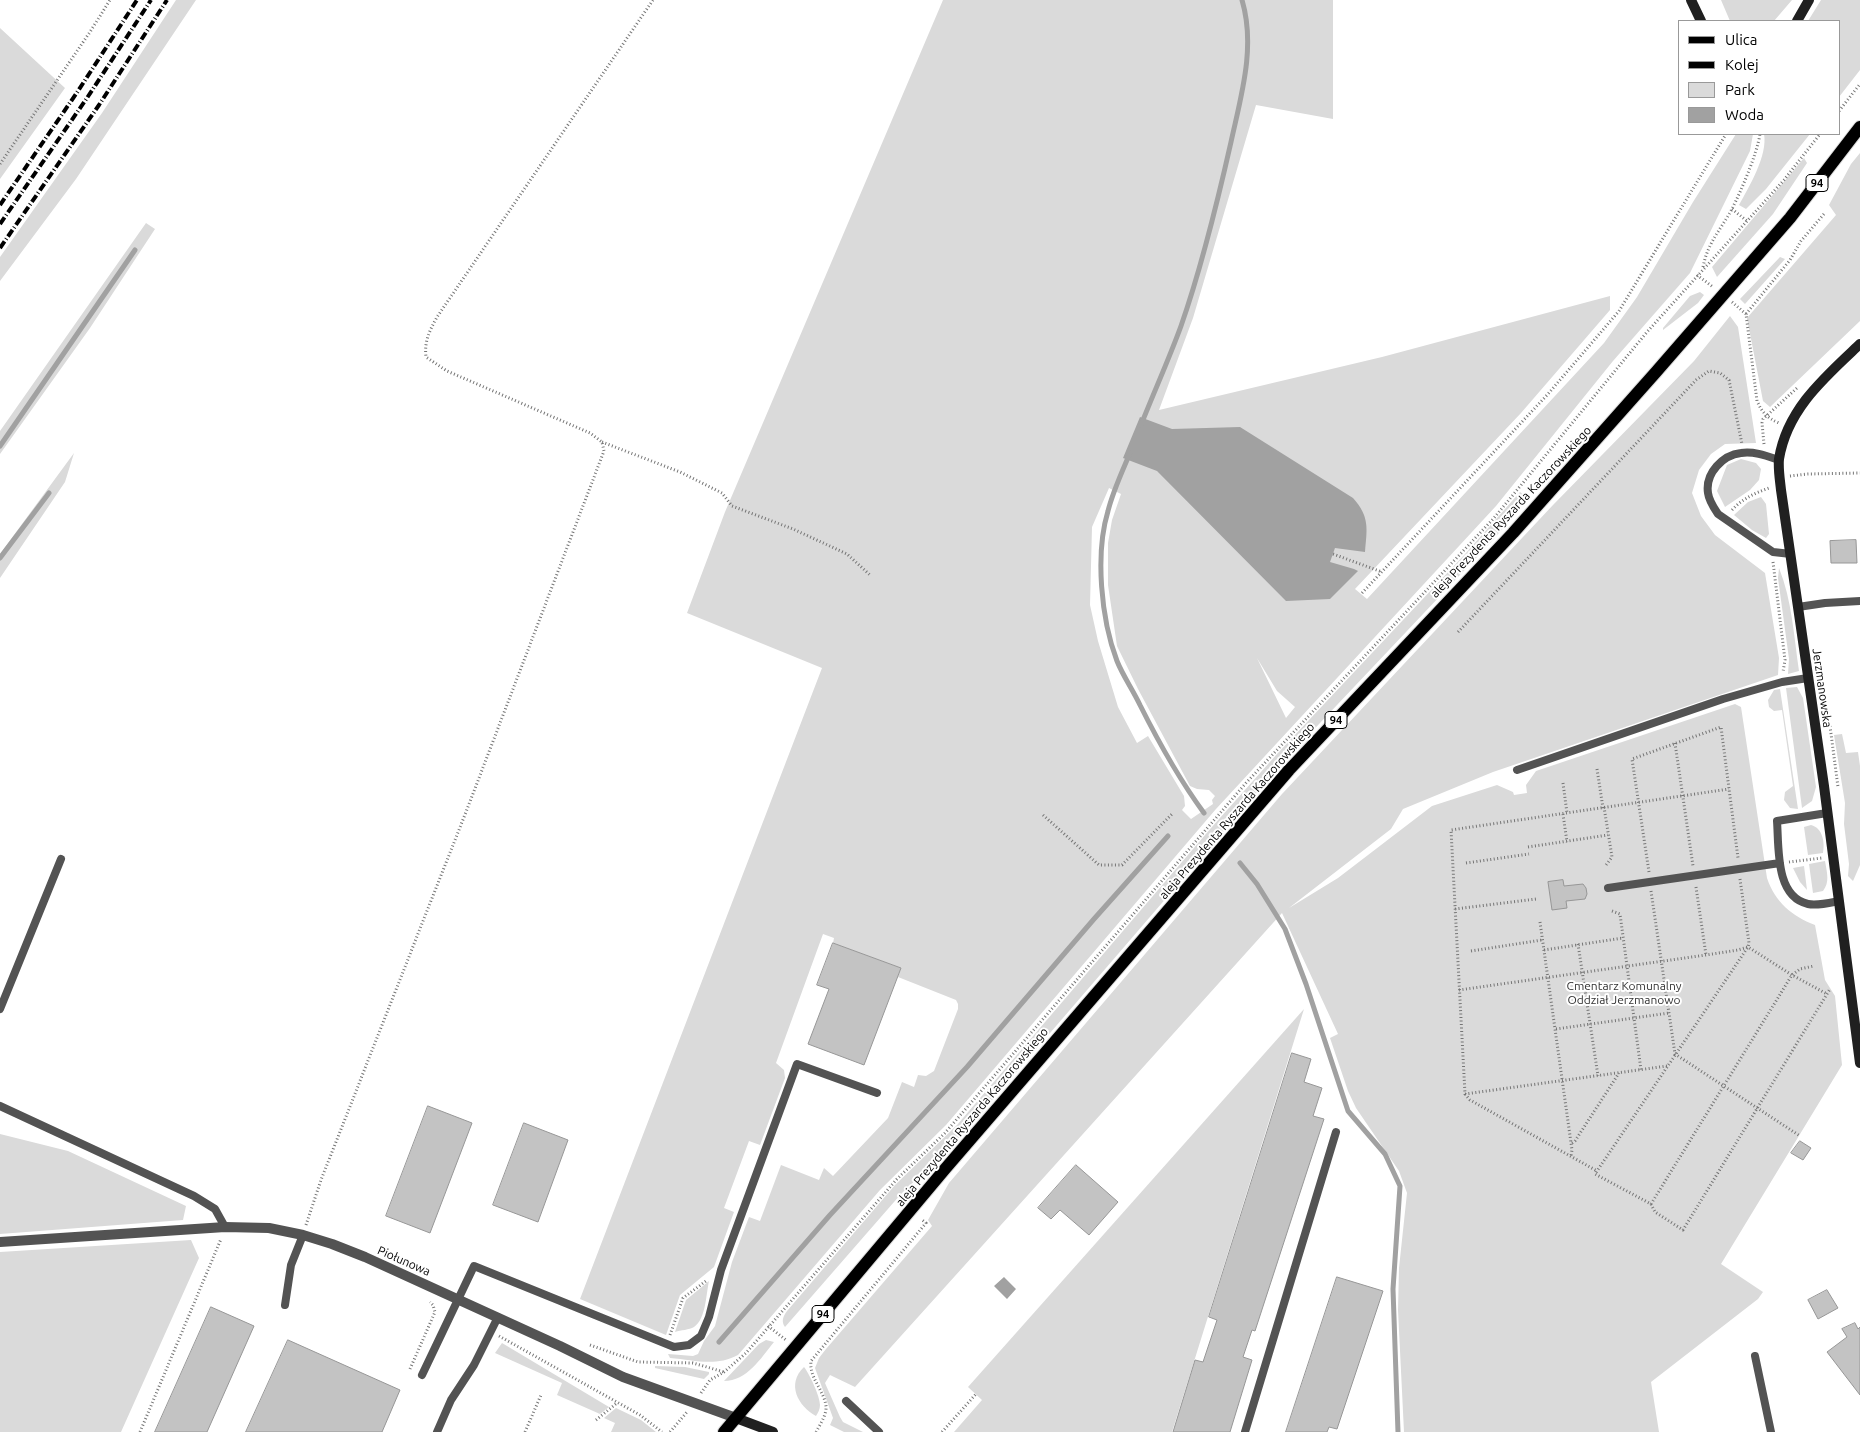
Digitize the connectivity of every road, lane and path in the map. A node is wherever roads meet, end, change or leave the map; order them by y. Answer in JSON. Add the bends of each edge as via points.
{"nodes":[{"id":1,"x":110,"y":0,"type":"edge"},
{"id":2,"x":653,"y":0,"type":"edge"},
{"id":3,"x":1691,"y":0,"type":"edge"},
{"id":4,"x":1808,"y":0,"type":"edge"},
{"id":5,"x":1701,"y":20,"type":"edge"},
{"id":6,"x":1798,"y":20,"type":"edge"},
{"id":7,"x":1860,"y":84,"type":"edge"},
{"id":8,"x":1840,"y":110,"type":"edge"},
{"id":9,"x":1860,"y":127,"type":"edge"},
{"id":10,"x":1725,"y":135,"type":"edge"},
{"id":11,"x":1760,"y":135,"type":"edge"},
{"id":12,"x":1819,"y":135,"type":"edge"},
{"id":13,"x":0,"y":164,"type":"edge"},
{"id":14,"x":1732,"y":208,"type":"junction"},
{"id":15,"x":1824,"y":214,"type":"dead end"},
{"id":16,"x":1747,"y":221,"type":"junction"},
{"id":17,"x":1703,"y":268,"type":"junction"},
{"id":18,"x":1860,"y":344,"type":"edge"},
{"id":19,"x":1796,"y":390,"type":"dead end"},
{"id":20,"x":1766,"y":416,"type":"junction"},
{"id":21,"x":1789,"y":427,"type":"junction"},
{"id":22,"x":602,"y":442,"type":"junction"},
{"id":23,"x":1764,"y":445,"type":"dead end"},
{"id":24,"x":1743,"y":452,"type":"junction"},
{"id":25,"x":1779,"y":460,"type":"junction"},
{"id":26,"x":1860,"y":473,"type":"edge"},
{"id":27,"x":1780,"y":477,"type":"junction"},
{"id":28,"x":1770,"y":488,"type":"dead end"},
{"id":29,"x":1729,"y":513,"type":"dead end"},
{"id":30,"x":1333,"y":554,"type":"dead end"},
{"id":31,"x":1791,"y":554,"type":"junction"},
{"id":32,"x":1773,"y":564,"type":"dead end"},
{"id":33,"x":1382,"y":572,"type":"junction"},
{"id":34,"x":870,"y":576,"type":"dead end"},
{"id":35,"x":1362,"y":593,"type":"dead end"},
{"id":36,"x":1860,"y":601,"type":"edge"},
{"id":37,"x":1798,"y":607,"type":"junction"},
{"id":38,"x":1458,"y":632,"type":"dead end"},
{"id":39,"x":1808,"y":678,"type":"junction"},
{"id":40,"x":1782,"y":682,"type":"junction"},
{"id":41,"x":1675,"y":743,"type":"junction"},
{"id":42,"x":1517,"y":770,"type":"dead end"},
{"id":43,"x":1597,"y":770,"type":"dead end"},
{"id":44,"x":1563,"y":783,"type":"dead end"},
{"id":45,"x":1729,"y":789,"type":"junction"},
{"id":46,"x":1683,"y":796,"type":"junction"},
{"id":47,"x":1638,"y":803,"type":"junction"},
{"id":48,"x":1604,"y":808,"type":"junction"},
{"id":49,"x":1172,"y":813,"type":"dead end"},
{"id":50,"x":1565,"y":813,"type":"junction"},
{"id":51,"x":1827,"y":813,"type":"junction"},
{"id":52,"x":1043,"y":815,"type":"dead end"},
{"id":53,"x":1608,"y":836,"type":"junction"},
{"id":54,"x":1567,"y":842,"type":"junction"},
{"id":55,"x":1528,"y":847,"type":"dead end"},
{"id":56,"x":1529,"y":854,"type":"dead end"},
{"id":57,"x":1825,"y":858,"type":"dead end"},
{"id":58,"x":61,"y":859,"type":"dead end"},
{"id":59,"x":1466,"y":863,"type":"dead end"},
{"id":60,"x":1780,"y":863,"type":"junction"},
{"id":61,"x":1606,"y":864,"type":"dead end"},
{"id":62,"x":1739,"y":869,"type":"junction"},
{"id":63,"x":1694,"y":875,"type":"junction"},
{"id":64,"x":1650,"y":882,"type":"junction"},
{"id":65,"x":1608,"y":888,"type":"dead end"},
{"id":66,"x":1536,"y":899,"type":"dead end"},
{"id":67,"x":1839,"y":901,"type":"junction"},
{"id":68,"x":1455,"y":909,"type":"junction"},
{"id":69,"x":1612,"y":911,"type":"dead end"},
{"id":70,"x":1540,"y":922,"type":"dead end"},
{"id":71,"x":1623,"y":938,"type":"junction"},
{"id":72,"x":1542,"y":940,"type":"junction"},
{"id":73,"x":1578,"y":944,"type":"junction"},
{"id":74,"x":1748,"y":947,"type":"junction"},
{"id":75,"x":1544,"y":950,"type":"junction"},
{"id":76,"x":1471,"y":951,"type":"dead end"},
{"id":77,"x":1706,"y":955,"type":"junction"},
{"id":78,"x":1662,"y":962,"type":"junction"},
{"id":79,"x":1814,"y":966,"type":"dead end"},
{"id":80,"x":1627,"y":967,"type":"junction"},
{"id":81,"x":1582,"y":973,"type":"junction"},
{"id":82,"x":1792,"y":975,"type":"junction"},
{"id":83,"x":1548,"y":978,"type":"junction"},
{"id":84,"x":1830,"y":989,"type":"dead end"},
{"id":85,"x":1459,"y":990,"type":"junction"},
{"id":86,"x":1827,"y":994,"type":"junction"},
{"id":87,"x":0,"y":1009,"type":"edge"},
{"id":88,"x":1669,"y":1013,"type":"junction"},
{"id":89,"x":1634,"y":1018,"type":"junction"},
{"id":90,"x":1590,"y":1024,"type":"junction"},
{"id":91,"x":1556,"y":1029,"type":"junction"},
{"id":92,"x":1675,"y":1054,"type":"junction"},
{"id":93,"x":1860,"y":1063,"type":"edge"},
{"id":94,"x":1667,"y":1066,"type":"junction"},
{"id":95,"x":1641,"y":1070,"type":"junction"},
{"id":96,"x":1620,"y":1073,"type":"junction"},
{"id":97,"x":1598,"y":1076,"type":"junction"},
{"id":98,"x":1564,"y":1080,"type":"junction"},
{"id":99,"x":1723,"y":1086,"type":"junction"},
{"id":100,"x":877,"y":1093,"type":"dead end"},
{"id":101,"x":1465,"y":1094,"type":"junction"},
{"id":102,"x":0,"y":1106,"type":"edge"},
{"id":103,"x":1758,"y":1108,"type":"junction"},
{"id":104,"x":1336,"y":1132,"type":"dead end"},
{"id":105,"x":1800,"y":1136,"type":"dead end"},
{"id":106,"x":1572,"y":1143,"type":"junction"},
{"id":107,"x":1571,"y":1156,"type":"junction"},
{"id":108,"x":1597,"y":1170,"type":"junction"},
{"id":109,"x":1651,"y":1204,"type":"junction"},
{"id":110,"x":910,"y":1211,"type":"junction"},
{"id":111,"x":225,"y":1227,"type":"junction"},
{"id":112,"x":303,"y":1235,"type":"junction"},
{"id":113,"x":0,"y":1242,"type":"edge"},
{"id":114,"x":721,"y":1270,"type":"junction"},
{"id":115,"x":459,"y":1299,"type":"junction"},
{"id":116,"x":285,"y":1305,"type":"dead end"},
{"id":117,"x":433,"y":1305,"type":"dead end"},
{"id":118,"x":498,"y":1317,"type":"junction"},
{"id":119,"x":504,"y":1339,"type":"dead end"},
{"id":120,"x":667,"y":1344,"type":"junction"},
{"id":121,"x":590,"y":1345,"type":"dead end"},
{"id":122,"x":1755,"y":1356,"type":"dead end"},
{"id":123,"x":662,"y":1362,"type":"junction"},
{"id":124,"x":410,"y":1369,"type":"dead end"},
{"id":125,"x":724,"y":1372,"type":"junction"},
{"id":126,"x":422,"y":1375,"type":"dead end"},
{"id":127,"x":710,"y":1380,"type":"dead end"},
{"id":128,"x":976,"y":1394,"type":"dead end"},
{"id":129,"x":541,"y":1395,"type":"dead end"},
{"id":130,"x":846,"y":1401,"type":"dead end"},
{"id":131,"x":616,"y":1403,"type":"junction"},
{"id":132,"x":736,"y":1418,"type":"junction"},
{"id":133,"x":596,"y":1420,"type":"dead end"},
{"id":134,"x":676,"y":1426,"type":"dead end"},
{"id":135,"x":140,"y":1432,"type":"edge"},
{"id":136,"x":437,"y":1432,"type":"edge"},
{"id":137,"x":525,"y":1432,"type":"edge"},
{"id":138,"x":662,"y":1432,"type":"edge"},
{"id":139,"x":670,"y":1432,"type":"edge"},
{"id":140,"x":724,"y":1432,"type":"edge"},
{"id":141,"x":773,"y":1432,"type":"edge"},
{"id":142,"x":816,"y":1432,"type":"edge"},
{"id":143,"x":878,"y":1432,"type":"edge"},
{"id":144,"x":942,"y":1432,"type":"edge"},
{"id":145,"x":1245,"y":1432,"type":"edge"},
{"id":146,"x":1771,"y":1432,"type":"edge"}],
"edges":[{"from":1,"to":13,"type":"path"},
{"from":2,"to":22,"type":"path","via":[[437,317],[427,335],[425,349],[426,357],[447,371],[590,433]]},
{"from":3,"to":5,"type":"street"},
{"from":4,"to":6,"type":"street"},
{"from":7,"to":8,"type":"path"},
{"from":9,"to":110,"type":"main road","name":"aleja Prezydenta Ryszarda Kaczorowskiego","number":"94","via":[[1795,212],[1724,296],[1513,533],[1289,770]]},
{"from":10,"to":33,"type":"path","via":[[1619,311],[1548,394]]},
{"from":11,"to":14,"type":"path"},
{"from":12,"to":16,"type":"path"},
{"from":14,"to":16,"type":"path"},
{"from":14,"to":17,"type":"path","via":[[1706,250]]},
{"from":15,"to":20,"type":"path","via":[[1746,314],[1757,401]]},
{"from":16,"to":17,"type":"path"},
{"from":17,"to":125,"type":"path","via":[[1494,518],[1246,783],[980,1094],[897,1179],[746,1353]]},
{"from":18,"to":21,"type":"street","name":"Jerzmanowska","via":[[1815,386]]},
{"from":19,"to":20,"type":"path"},
{"from":20,"to":21,"type":"path"},
{"from":20,"to":23,"type":"path","via":[[1762,423]]},
{"from":21,"to":25,"type":"street","name":"Jerzmanowska"},
{"from":22,"to":34,"type":"path","via":[[680,472],[722,493],[732,506],[847,554]]},
{"from":22,"to":112,"type":"path","via":[[604,451],[600,465],[321,1180]]},
{"from":24,"to":25,"type":"lane"},
{"from":24,"to":31,"type":"lane","via":[[1722,459],[1715,468],[1708,486],[1712,506],[1718,514],[1773,552]]},
{"from":24,"to":38,"type":"path","via":[[1729,380],[1720,373],[1709,371],[1696,380]]},
{"from":25,"to":27,"type":"street","name":"Jerzmanowska"},
{"from":26,"to":27,"type":"path"},
{"from":27,"to":31,"type":"street","name":"Jerzmanowska"},
{"from":28,"to":29,"type":"path","via":[[1740,502]]},
{"from":30,"to":33,"type":"path"},
{"from":31,"to":37,"type":"street","name":"Jerzmanowska"},
{"from":32,"to":40,"type":"path","via":[[1785,660]]},
{"from":33,"to":35,"type":"path"},
{"from":36,"to":37,"type":"lane"},
{"from":37,"to":39,"type":"street","name":"Jerzmanowska"},
{"from":39,"to":40,"type":"lane"},
{"from":39,"to":51,"type":"street","name":"Jerzmanowska"},
{"from":40,"to":42,"type":"lane"},
{"from":41,"to":45,"type":"path","via":[[1721,727]]},
{"from":41,"to":46,"type":"path"},
{"from":41,"to":47,"type":"path","via":[[1632,759]]},
{"from":43,"to":48,"type":"path"},
{"from":44,"to":50,"type":"path"},
{"from":45,"to":46,"type":"path"},
{"from":45,"to":62,"type":"path"},
{"from":46,"to":47,"type":"path"},
{"from":46,"to":63,"type":"path"},
{"from":47,"to":48,"type":"path"},
{"from":47,"to":64,"type":"path"},
{"from":48,"to":50,"type":"path"},
{"from":48,"to":53,"type":"path"},
{"from":49,"to":52,"type":"path","via":[[1122,865],[1099,865]]},
{"from":50,"to":54,"type":"path"},
{"from":50,"to":68,"type":"path","via":[[1452,830]]},
{"from":51,"to":60,"type":"lane","via":[[1777,822]]},
{"from":51,"to":67,"type":"street","name":"Jerzmanowska"},
{"from":53,"to":54,"type":"path"},
{"from":53,"to":61,"type":"path","via":[[1612,857]]},
{"from":54,"to":55,"type":"path"},
{"from":56,"to":59,"type":"path"},
{"from":57,"to":60,"type":"path"},
{"from":58,"to":87,"type":"lane"},
{"from":60,"to":62,"type":"lane"},
{"from":60,"to":67,"type":"lane","via":[[1785,886],[1800,901],[1809,904]]},
{"from":62,"to":63,"type":"lane"},
{"from":62,"to":74,"type":"path"},
{"from":63,"to":64,"type":"lane"},
{"from":63,"to":77,"type":"path"},
{"from":64,"to":65,"type":"lane"},
{"from":64,"to":78,"type":"path"},
{"from":66,"to":68,"type":"path"},
{"from":67,"to":93,"type":"street","name":"Jerzmanowska"},
{"from":68,"to":85,"type":"path"},
{"from":69,"to":71,"type":"path","via":[[1620,914]]},
{"from":70,"to":72,"type":"path"},
{"from":71,"to":73,"type":"path"},
{"from":71,"to":80,"type":"path"},
{"from":72,"to":75,"type":"path"},
{"from":72,"to":76,"type":"path"},
{"from":73,"to":75,"type":"path"},
{"from":73,"to":81,"type":"path"},
{"from":74,"to":77,"type":"path"},
{"from":74,"to":82,"type":"path"},
{"from":74,"to":92,"type":"path"},
{"from":75,"to":83,"type":"path"},
{"from":77,"to":78,"type":"path"},
{"from":78,"to":80,"type":"path"},
{"from":78,"to":88,"type":"path"},
{"from":79,"to":82,"type":"path","via":[[1800,969]]},
{"from":80,"to":81,"type":"path"},
{"from":80,"to":89,"type":"path"},
{"from":81,"to":83,"type":"path"},
{"from":81,"to":90,"type":"path"},
{"from":82,"to":86,"type":"path"},
{"from":82,"to":99,"type":"path"},
{"from":83,"to":85,"type":"path"},
{"from":83,"to":91,"type":"path"},
{"from":84,"to":86,"type":"path"},
{"from":85,"to":101,"type":"path"},
{"from":86,"to":103,"type":"path"},
{"from":88,"to":89,"type":"path"},
{"from":88,"to":92,"type":"path"},
{"from":89,"to":90,"type":"path"},
{"from":89,"to":95,"type":"path"},
{"from":90,"to":91,"type":"path"},
{"from":90,"to":97,"type":"path"},
{"from":91,"to":98,"type":"path"},
{"from":92,"to":94,"type":"path"},
{"from":92,"to":99,"type":"path"},
{"from":94,"to":95,"type":"path"},
{"from":94,"to":108,"type":"path"},
{"from":95,"to":96,"type":"path"},
{"from":96,"to":97,"type":"path"},
{"from":96,"to":106,"type":"path"},
{"from":97,"to":98,"type":"path"},
{"from":98,"to":101,"type":"path"},
{"from":98,"to":106,"type":"path"},
{"from":99,"to":103,"type":"path"},
{"from":99,"to":109,"type":"path"},
{"from":100,"to":114,"type":"lane","via":[[797,1064]]},
{"from":101,"to":107,"type":"path","via":[[1470,1100]]},
{"from":102,"to":111,"type":"lane","via":[[194,1196],[215,1209]]},
{"from":103,"to":105,"type":"path"},
{"from":103,"to":109,"type":"path","via":[[1683,1230],[1655,1212]]},
{"from":104,"to":145,"type":"lane"},
{"from":106,"to":107,"type":"path"},
{"from":107,"to":108,"type":"path"},
{"from":108,"to":109,"type":"path","via":[[1595,1174]]},
{"from":110,"to":132,"type":"main road","name":"aleja Prezydenta Ryszarda Kaczorowskiego","number":"94"},
{"from":110,"to":142,"type":"path","via":[[926,1223],[811,1361],[810,1370],[826,1407]]},
{"from":111,"to":112,"type":"street","name":"Piołunowa","via":[[269,1228]]},
{"from":111,"to":113,"type":"street","name":"Piołunowa"},
{"from":111,"to":135,"type":"path"},
{"from":112,"to":115,"type":"street","name":"Piołunowa","via":[[365,1257]]},
{"from":112,"to":116,"type":"lane","via":[[291,1265]]},
{"from":114,"to":120,"type":"path","via":[[683,1298]]},
{"from":114,"to":120,"type":"lane","via":[[701,1336],[689,1345],[674,1347]]},
{"from":115,"to":118,"type":"street","name":"Piołunowa"},
{"from":115,"to":120,"type":"lane","via":[[474,1266]]},
{"from":115,"to":126,"type":"lane"},
{"from":117,"to":124,"type":"path","via":[[435,1312]]},
{"from":118,"to":132,"type":"street","name":"Piołunowa","via":[[623,1376]]},
{"from":118,"to":136,"type":"lane","via":[[474,1365],[451,1400]]},
{"from":119,"to":131,"type":"path"},
{"from":120,"to":123,"type":"path"},
{"from":121,"to":123,"type":"path","via":[[638,1362]]},
{"from":122,"to":146,"type":"lane"},
{"from":123,"to":125,"type":"path","via":[[693,1364]]},
{"from":125,"to":127,"type":"path"},
{"from":128,"to":144,"type":"path"},
{"from":129,"to":137,"type":"path"},
{"from":130,"to":143,"type":"lane"},
{"from":131,"to":133,"type":"path"},
{"from":131,"to":138,"type":"path","via":[[640,1415]]},
{"from":132,"to":140,"type":"main road","name":"aleja Prezydenta Ryszarda Kaczorowskiego","number":"94"},
{"from":132,"to":141,"type":"street","name":"Piołunowa"},
{"from":134,"to":139,"type":"path"}]}
